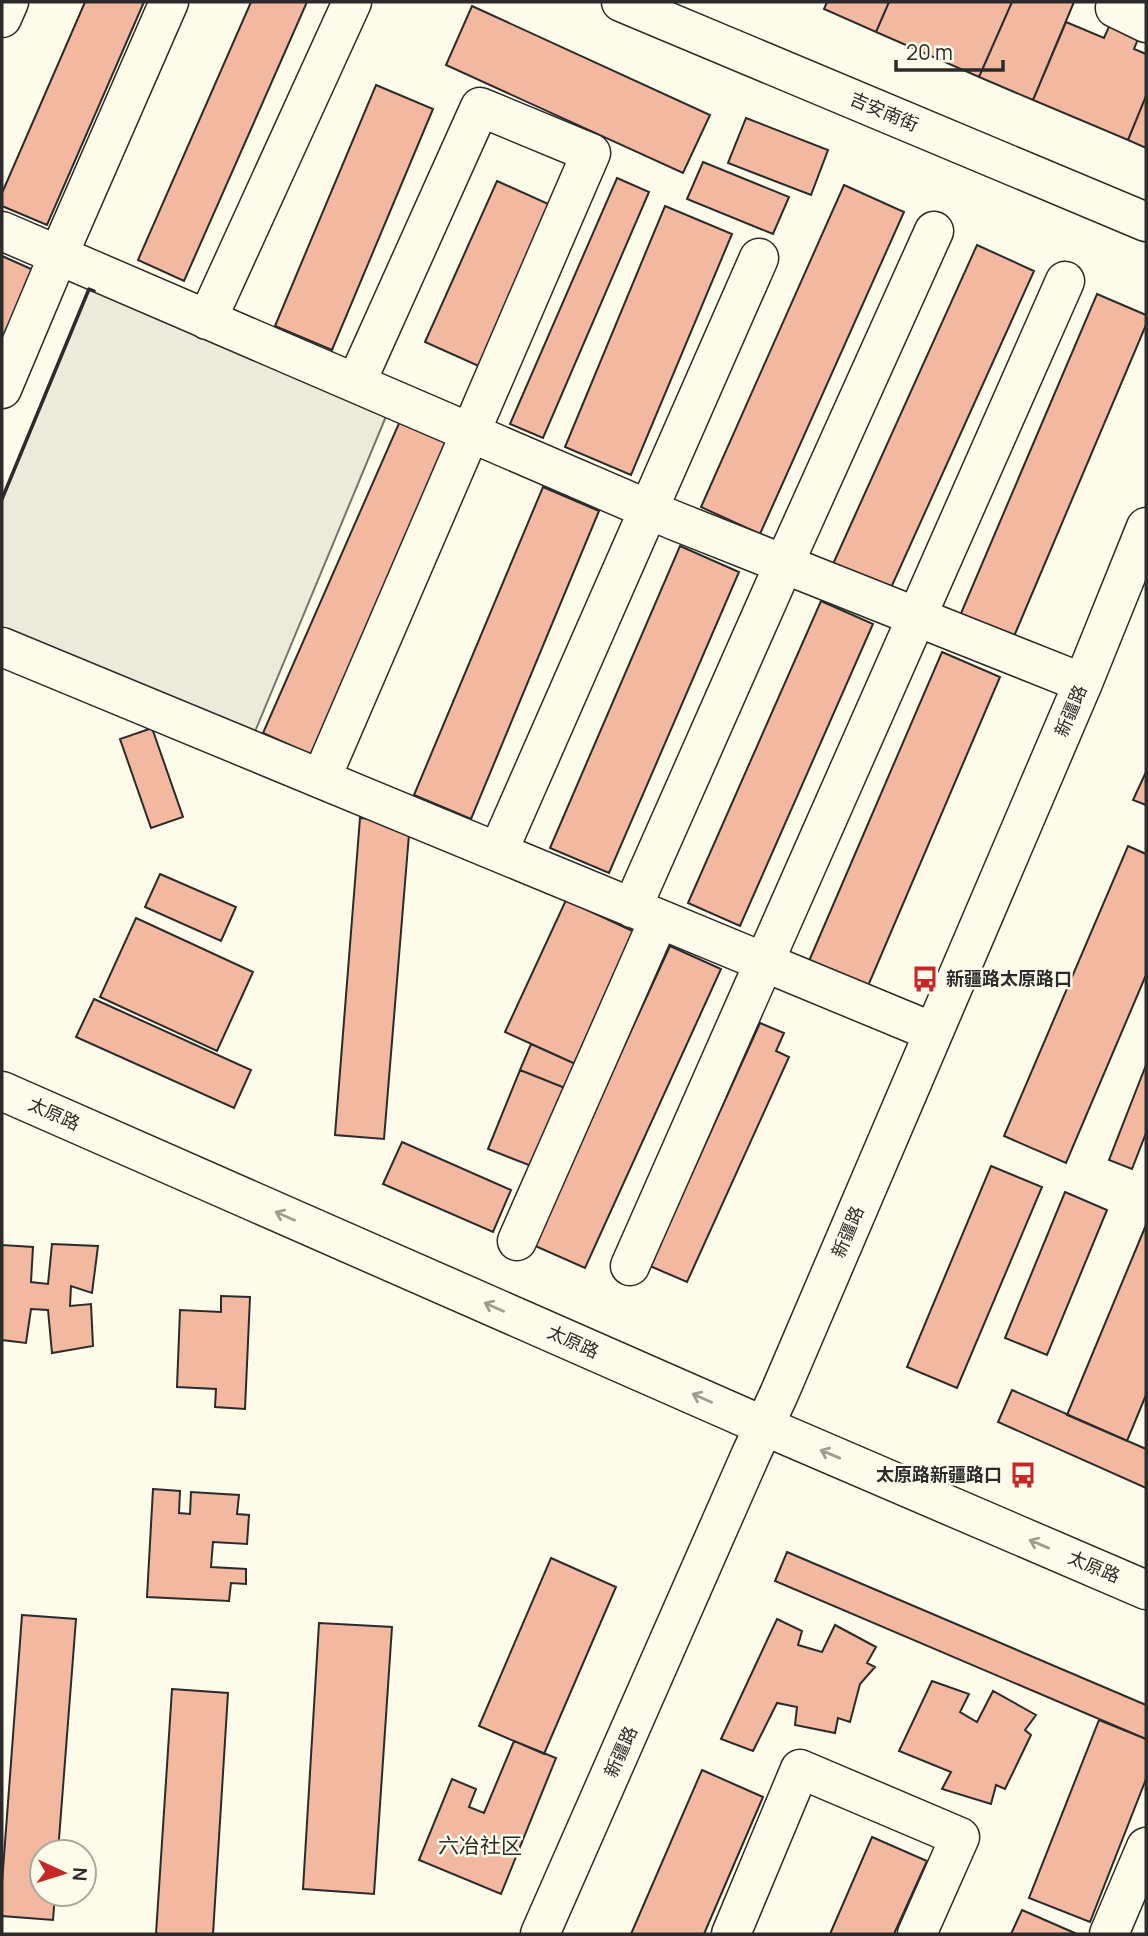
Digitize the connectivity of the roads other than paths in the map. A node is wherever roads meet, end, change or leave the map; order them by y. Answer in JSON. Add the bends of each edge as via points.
{"nodes":[{"id":1,"x":9,"y":2,"type":"edge"},
{"id":2,"x":169,"y":2,"type":"edge"},
{"id":3,"x":352,"y":2,"type":"edge"},
{"id":4,"x":621,"y":2,"type":"edge"},
{"id":5,"x":1117,"y":2,"type":"edge"},
{"id":6,"x":2,"y":18,"type":"edge"},
{"id":7,"x":1146,"y":23,"type":"edge"},
{"id":8,"x":1146,"y":222,"type":"edge"},
{"id":9,"x":934,"y":231,"type":"dead end"},
{"id":10,"x":2,"y":232,"type":"edge"},
{"id":11,"x":58,"y":256,"type":"junction"},
{"id":12,"x":759,"y":258,"type":"dead end"},
{"id":13,"x":1065,"y":281,"type":"dead end"},
{"id":14,"x":207,"y":320,"type":"junction"},
{"id":15,"x":356,"y":383,"type":"junction"},
{"id":16,"x":2,"y":389,"type":"edge"},
{"id":17,"x":471,"y":433,"type":"junction"},
{"id":18,"x":649,"y":509,"type":"junction"},
{"id":19,"x":1146,"y":527,"type":"edge"},
{"id":20,"x":784,"y":564,"type":"junction"},
{"id":21,"x":916,"y":617,"type":"junction"},
{"id":22,"x":2,"y":647,"type":"edge"},
{"id":23,"x":1083,"y":684,"type":"junction"},
{"id":24,"x":321,"y":779,"type":"junction"},
{"id":25,"x":498,"y":852,"type":"junction"},
{"id":26,"x":645,"y":913,"type":"junction"},
{"id":27,"x":764,"y":962,"type":"junction"},
{"id":28,"x":933,"y":1032,"type":"junction"},
{"id":29,"x":2,"y":1091,"type":"edge"},
{"id":30,"x":517,"y":1241,"type":"dead end"},
{"id":31,"x":630,"y":1266,"type":"dead end"},
{"id":32,"x":764,"y":1426,"type":"junction"},
{"id":33,"x":1146,"y":1590,"type":"edge"},
{"id":34,"x":1146,"y":1847,"type":"edge"},
{"id":35,"x":540,"y":1934,"type":"edge"},
{"id":36,"x":731,"y":1934,"type":"edge"},
{"id":37,"x":917,"y":1934,"type":"edge"},
{"id":38,"x":1109,"y":1934,"type":"edge"}],
"edges":[{"from":1,"to":6,"type":"street"},
{"from":2,"to":11,"type":"street"},
{"from":3,"to":14,"type":"street"},
{"from":4,"to":8,"type":"street","name":"吉安南街"},
{"from":5,"to":7,"type":"street","via":[[1115,8]]},
{"from":9,"to":20,"type":"street"},
{"from":10,"to":11,"type":"street"},
{"from":11,"to":14,"type":"street"},
{"from":11,"to":16,"type":"street"},
{"from":12,"to":18,"type":"street"},
{"from":13,"to":21,"type":"street"},
{"from":14,"to":15,"type":"street"},
{"from":15,"to":17,"type":"street"},
{"from":15,"to":17,"type":"street","via":[[480,107],[591,153]]},
{"from":17,"to":18,"type":"street"},
{"from":17,"to":24,"type":"street"},
{"from":18,"to":20,"type":"street"},
{"from":18,"to":25,"type":"street"},
{"from":19,"to":23,"type":"street","name":"新疆路"},
{"from":20,"to":21,"type":"street"},
{"from":20,"to":26,"type":"street"},
{"from":21,"to":23,"type":"street"},
{"from":21,"to":27,"type":"street"},
{"from":22,"to":24,"type":"street"},
{"from":23,"to":28,"type":"street","name":"新疆路"},
{"from":24,"to":25,"type":"street"},
{"from":25,"to":26,"type":"street"},
{"from":26,"to":27,"type":"street"},
{"from":26,"to":30,"type":"street"},
{"from":27,"to":28,"type":"street"},
{"from":27,"to":31,"type":"street"},
{"from":28,"to":32,"type":"street","name":"新疆路"},
{"from":32,"to":29,"type":"street","name":"太原路","one_way":true},
{"from":33,"to":32,"type":"street","name":"太原路","one_way":true},
{"from":32,"to":35,"type":"street","name":"新疆路"},
{"from":34,"to":38,"type":"street"},
{"from":36,"to":37,"type":"street","via":[[800,1769],[960,1837]]}]}
